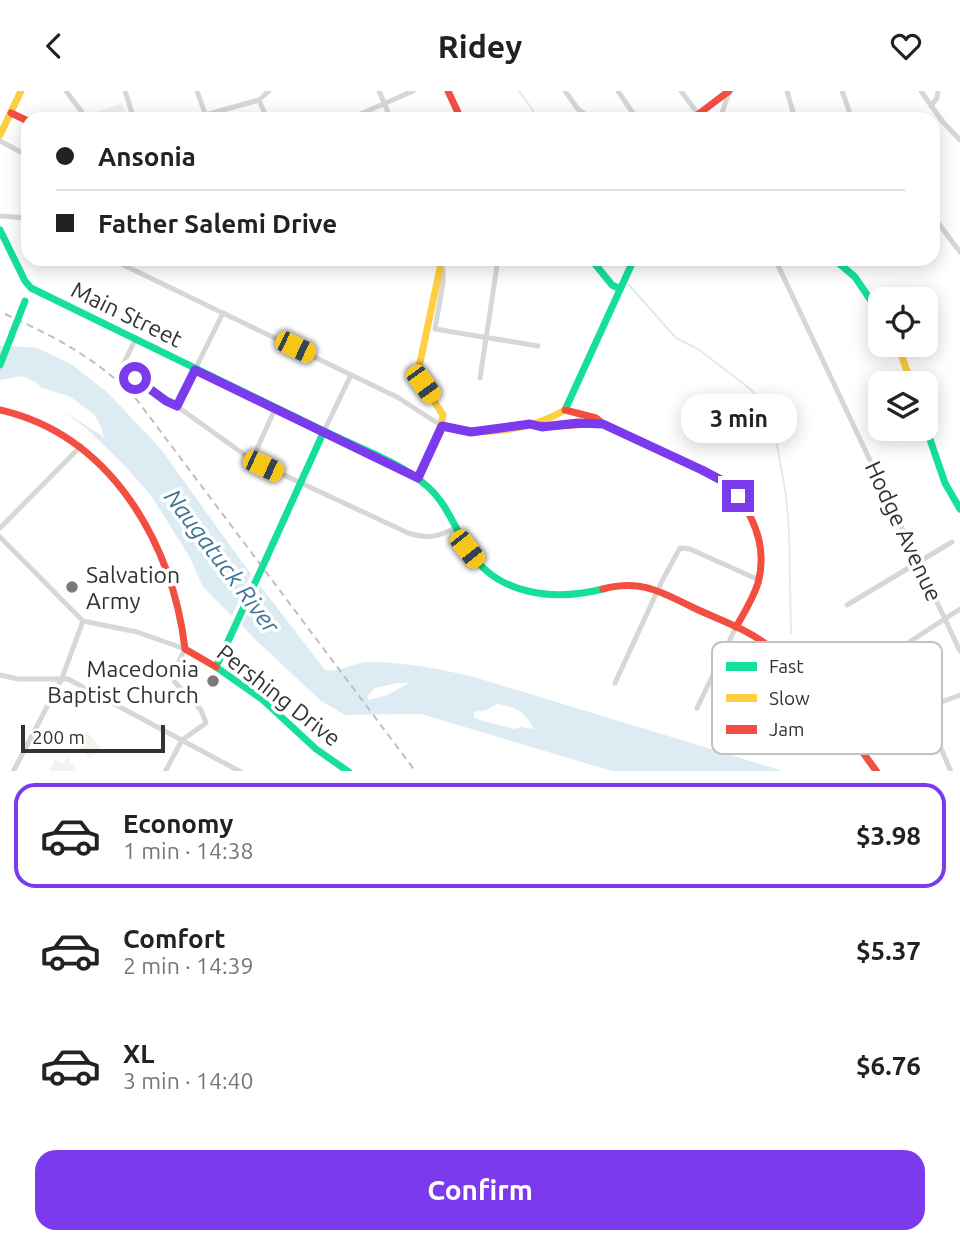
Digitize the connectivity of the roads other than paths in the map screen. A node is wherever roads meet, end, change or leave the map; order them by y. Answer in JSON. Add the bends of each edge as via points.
{"nodes":[{"id":1,"x":11,"y":91,"type":"edge"},
{"id":2,"x":66,"y":91,"type":"edge"},
{"id":3,"x":125,"y":91,"type":"edge"},
{"id":4,"x":197,"y":91,"type":"edge"},
{"id":5,"x":269,"y":91,"type":"edge"},
{"id":6,"x":379,"y":91,"type":"edge"},
{"id":7,"x":413,"y":91,"type":"edge"},
{"id":8,"x":448,"y":91,"type":"edge"},
{"id":9,"x":565,"y":91,"type":"edge"},
{"id":10,"x":618,"y":91,"type":"edge"},
{"id":11,"x":681,"y":91,"type":"edge"},
{"id":12,"x":729,"y":91,"type":"edge"},
{"id":13,"x":787,"y":91,"type":"edge"},
{"id":14,"x":842,"y":91,"type":"edge"},
{"id":15,"x":920,"y":91,"type":"edge"},
{"id":16,"x":938,"y":91,"type":"edge"},
{"id":17,"x":20,"y":93,"type":"edge"},
{"id":18,"x":259,"y":100,"type":"junction"},
{"id":19,"x":385,"y":104,"type":"junction"},
{"id":20,"x":931,"y":106,"type":"junction"},
{"id":21,"x":82,"y":112,"type":"edge"},
{"id":22,"x":132,"y":112,"type":"edge"},
{"id":23,"x":204,"y":112,"type":"edge"},
{"id":24,"x":222,"y":112,"type":"edge"},
{"id":25,"x":264,"y":112,"type":"edge"},
{"id":26,"x":366,"y":112,"type":"edge"},
{"id":27,"x":388,"y":112,"type":"edge"},
{"id":28,"x":457,"y":112,"type":"edge"},
{"id":29,"x":582,"y":112,"type":"edge"},
{"id":30,"x":632,"y":112,"type":"edge"},
{"id":31,"x":694,"y":112,"type":"edge"},
{"id":32,"x":703,"y":112,"type":"edge"},
{"id":33,"x":722,"y":112,"type":"edge"},
{"id":34,"x":793,"y":112,"type":"edge"},
{"id":35,"x":850,"y":112,"type":"edge"},
{"id":36,"x":935,"y":112,"type":"edge"},
{"id":37,"x":11,"y":113,"type":"junction"},
{"id":38,"x":21,"y":118,"type":"edge"},
{"id":39,"x":940,"y":118,"type":"edge"},
{"id":40,"x":0,"y":135,"type":"edge"},
{"id":41,"x":960,"y":140,"type":"edge"},
{"id":42,"x":0,"y":141,"type":"edge"},
{"id":43,"x":21,"y":152,"type":"edge"},
{"id":44,"x":0,"y":216,"type":"edge"},
{"id":45,"x":21,"y":218,"type":"edge"},
{"id":46,"x":940,"y":225,"type":"edge"},
{"id":47,"x":0,"y":230,"type":"edge"},
{"id":48,"x":960,"y":252,"type":"edge"},
{"id":49,"x":126,"y":266,"type":"edge"},
{"id":50,"x":441,"y":266,"type":"edge"},
{"id":51,"x":443,"y":266,"type":"edge"},
{"id":52,"x":497,"y":266,"type":"edge"},
{"id":53,"x":597,"y":266,"type":"edge"},
{"id":54,"x":631,"y":266,"type":"edge"},
{"id":55,"x":778,"y":266,"type":"edge"},
{"id":56,"x":846,"y":266,"type":"edge"},
{"id":57,"x":30,"y":287,"type":"junction"},
{"id":58,"x":620,"y":289,"type":"junction"},
{"id":59,"x":868,"y":295,"type":"edge"},
{"id":60,"x":223,"y":313,"type":"junction"},
{"id":61,"x":487,"y":338,"type":"junction"},
{"id":62,"x":135,"y":340,"type":"junction"},
{"id":63,"x":538,"y":346,"type":"dead end"},
{"id":64,"x":0,"y":366,"type":"edge"},
{"id":65,"x":195,"y":370,"type":"junction"},
{"id":66,"x":351,"y":375,"type":"junction"},
{"id":67,"x":480,"y":378,"type":"dead end"},
{"id":68,"x":177,"y":406,"type":"junction"},
{"id":69,"x":275,"y":409,"type":"junction"},
{"id":70,"x":0,"y":410,"type":"edge"},
{"id":71,"x":565,"y":410,"type":"junction"},
{"id":72,"x":578,"y":423,"type":"junction"},
{"id":73,"x":530,"y":424,"type":"junction"},
{"id":74,"x":603,"y":424,"type":"junction"},
{"id":75,"x":442,"y":426,"type":"junction"},
{"id":76,"x":324,"y":431,"type":"junction"},
{"id":77,"x":930,"y":441,"type":"edge"},
{"id":78,"x":81,"y":446,"type":"junction"},
{"id":79,"x":252,"y":460,"type":"junction"},
{"id":80,"x":418,"y":478,"type":"junction"},
{"id":81,"x":301,"y":483,"type":"junction"},
{"id":82,"x":960,"y":509,"type":"edge"},
{"id":83,"x":0,"y":528,"type":"edge"},
{"id":84,"x":455,"y":528,"type":"junction"},
{"id":85,"x":0,"y":537,"type":"edge"},
{"id":86,"x":952,"y":542,"type":"dead end"},
{"id":87,"x":919,"y":563,"type":"junction"},
{"id":88,"x":758,"y":580,"type":"junction"},
{"id":89,"x":658,"y":591,"type":"junction"},
{"id":90,"x":847,"y":605,"type":"dead end"},
{"id":91,"x":960,"y":609,"type":"edge"},
{"id":92,"x":945,"y":619,"type":"junction"},
{"id":93,"x":83,"y":621,"type":"junction"},
{"id":94,"x":736,"y":627,"type":"junction"},
{"id":95,"x":729,"y":642,"type":"edge"},
{"id":96,"x":762,"y":642,"type":"edge"},
{"id":97,"x":909,"y":642,"type":"edge"},
{"id":98,"x":185,"y":649,"type":"junction"},
{"id":99,"x":960,"y":651,"type":"edge"},
{"id":100,"x":216,"y":667,"type":"junction"},
{"id":101,"x":0,"y":674,"type":"edge"},
{"id":102,"x":62,"y":678,"type":"junction"},
{"id":103,"x":712,"y":678,"type":"edge"},
{"id":104,"x":615,"y":683,"type":"dead end"},
{"id":105,"x":960,"y":695,"type":"edge"},
{"id":106,"x":942,"y":702,"type":"edge"},
{"id":107,"x":698,"y":708,"type":"dead end"},
{"id":108,"x":182,"y":740,"type":"junction"},
{"id":109,"x":942,"y":751,"type":"edge"},
{"id":110,"x":863,"y":754,"type":"edge"},
{"id":111,"x":336,"y":762,"type":"junction"},
{"id":112,"x":14,"y":771,"type":"edge"},
{"id":113,"x":166,"y":771,"type":"edge"},
{"id":114,"x":239,"y":771,"type":"edge"},
{"id":115,"x":334,"y":771,"type":"edge"},
{"id":116,"x":348,"y":771,"type":"edge"},
{"id":117,"x":876,"y":771,"type":"edge"},
{"id":118,"x":951,"y":771,"type":"edge"}],
"edges":[{"from":1,"to":17,"type":"street"},
{"from":2,"to":21,"type":"street"},
{"from":3,"to":22,"type":"street"},
{"from":4,"to":23,"type":"street"},
{"from":5,"to":18,"type":"street"},
{"from":6,"to":19,"type":"street"},
{"from":7,"to":19,"type":"street"},
{"from":8,"to":28,"type":"main road"},
{"from":9,"to":29,"type":"street"},
{"from":10,"to":30,"type":"street"},
{"from":11,"to":31,"type":"street"},
{"from":12,"to":32,"type":"main road"},
{"from":12,"to":33,"type":"street"},
{"from":13,"to":34,"type":"street"},
{"from":14,"to":35,"type":"street"},
{"from":15,"to":20,"type":"street"},
{"from":16,"to":20,"type":"street"},
{"from":17,"to":37,"type":"main road"},
{"from":18,"to":24,"type":"street"},
{"from":18,"to":25,"type":"street"},
{"from":19,"to":26,"type":"street"},
{"from":19,"to":27,"type":"street"},
{"from":20,"to":36,"type":"street"},
{"from":37,"to":38,"type":"main road"},
{"from":37,"to":40,"type":"main road"},
{"from":39,"to":41,"type":"street"},
{"from":42,"to":43,"type":"street"},
{"from":44,"to":45,"type":"street"},
{"from":46,"to":48,"type":"street"},
{"from":47,"to":57,"type":"main road"},
{"from":49,"to":60,"type":"street"},
{"from":50,"to":75,"type":"main road","via":[[419,367],[423,384],[441,408]]},
{"from":51,"to":61,"type":"street","via":[[435,328]]},
{"from":52,"to":61,"type":"street"},
{"from":53,"to":58,"type":"main road"},
{"from":54,"to":58,"type":"main road"},
{"from":55,"to":87,"type":"street","name":"Hodge Avenue"},
{"from":56,"to":59,"type":"main road"},
{"from":57,"to":62,"type":"main road","name":"Main Street"},
{"from":57,"to":64,"type":"main road","bridge":true},
{"from":58,"to":71,"type":"main road"},
{"from":60,"to":65,"type":"street"},
{"from":60,"to":66,"type":"street"},
{"from":61,"to":63,"type":"street"},
{"from":61,"to":67,"type":"street"},
{"from":62,"to":65,"type":"main road","name":"Main Street"},
{"from":62,"to":68,"type":"street","via":[[122,367]]},
{"from":65,"to":68,"type":"street"},
{"from":65,"to":69,"type":"main road","name":"Main Street"},
{"from":66,"to":75,"type":"street"},
{"from":66,"to":76,"type":"street"},
{"from":68,"to":79,"type":"street"},
{"from":69,"to":76,"type":"main road","name":"Main Street"},
{"from":69,"to":79,"type":"street"},
{"from":70,"to":78,"type":"main road","via":[[38,419]]},
{"from":71,"to":72,"type":"main road"},
{"from":71,"to":73,"type":"main road"},
{"from":71,"to":74,"type":"main road"},
{"from":72,"to":73,"type":"main road"},
{"from":72,"to":74,"type":"main road"},
{"from":73,"to":75,"type":"main road","via":[[471,432]]},
{"from":74,"to":88,"type":"main road","via":[[702,470],[736,494],[756,532]]},
{"from":75,"to":80,"type":"main road"},
{"from":76,"to":80,"type":"main road","name":"Main Street"},
{"from":76,"to":81,"type":"main road"},
{"from":77,"to":82,"type":"main road"},
{"from":78,"to":83,"type":"street"},
{"from":78,"to":98,"type":"main road","via":[[131,500],[159,546],[176,598]]},
{"from":79,"to":81,"type":"street"},
{"from":80,"to":84,"type":"main road","name":"Main Street","via":[[436,495]]},
{"from":81,"to":84,"type":"street","via":[[408,533],[437,537]]},
{"from":81,"to":100,"type":"main road","bridge":true},
{"from":84,"to":89,"type":"main road","name":"Main Street","via":[[488,572],[537,595],[566,597],[625,584]]},
{"from":85,"to":93,"type":"street"},
{"from":86,"to":87,"type":"street"},
{"from":87,"to":90,"type":"street"},
{"from":87,"to":92,"type":"street","name":"Hodge Avenue"},
{"from":88,"to":89,"type":"street","via":[[685,547],[676,553]]},
{"from":88,"to":94,"type":"main road"},
{"from":89,"to":94,"type":"main road","name":"Main Street"},
{"from":89,"to":104,"type":"street"},
{"from":91,"to":92,"type":"street"},
{"from":92,"to":97,"type":"street"},
{"from":92,"to":99,"type":"street","name":"Hodge Avenue"},
{"from":93,"to":98,"type":"street","via":[[137,632]]},
{"from":93,"to":102,"type":"street"},
{"from":94,"to":95,"type":"street"},
{"from":94,"to":96,"type":"main road","name":"Main Street"},
{"from":98,"to":100,"type":"main road","name":"Pershing Drive"},
{"from":98,"to":108,"type":"street","via":[[174,681],[206,719]]},
{"from":100,"to":111,"type":"main road","name":"Pershing Drive"},
{"from":101,"to":102,"type":"street","via":[[18,679]]},
{"from":102,"to":108,"type":"street"},
{"from":102,"to":112,"type":"street"},
{"from":103,"to":107,"type":"street"},
{"from":105,"to":106,"type":"street"},
{"from":108,"to":113,"type":"street"},
{"from":108,"to":114,"type":"street"},
{"from":109,"to":118,"type":"street"},
{"from":110,"to":117,"type":"main road","name":"Main Street"},
{"from":111,"to":115,"type":"main road"},
{"from":111,"to":116,"type":"main road","name":"Pershing Drive"}]}
